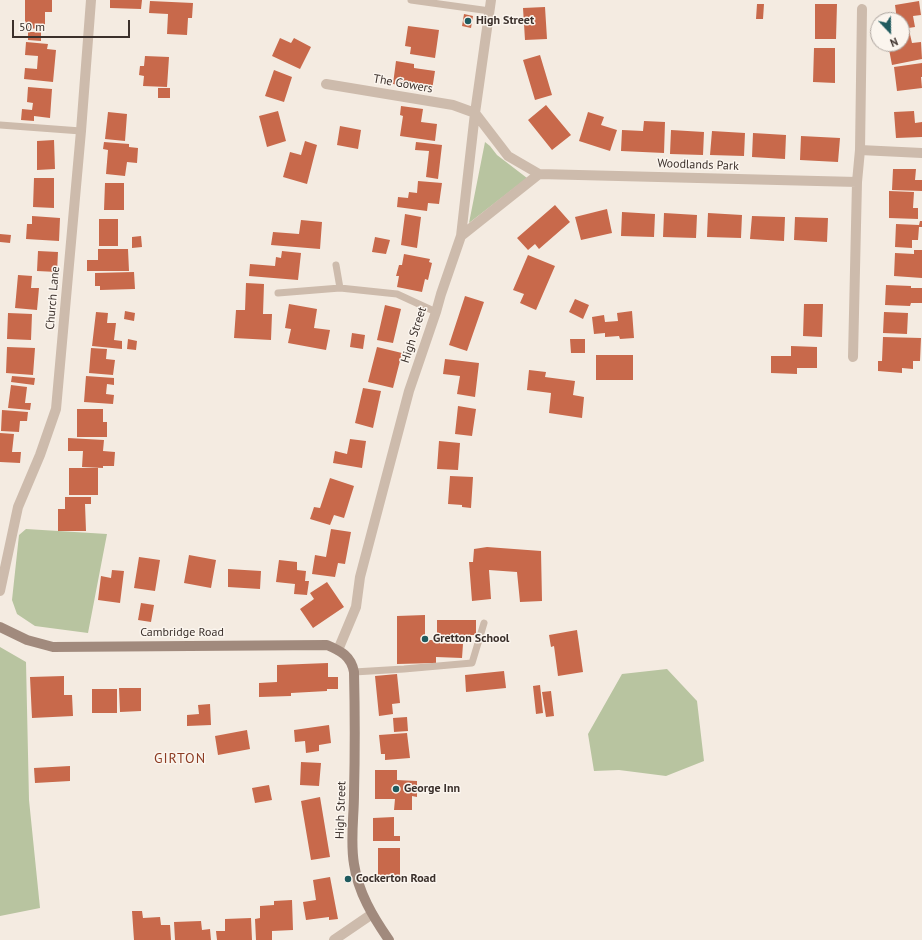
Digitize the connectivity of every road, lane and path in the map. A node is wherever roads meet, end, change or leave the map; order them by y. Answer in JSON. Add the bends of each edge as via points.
{"nodes":[{"id":1,"x":91,"y":0,"type":"edge"},
{"id":2,"x":411,"y":0,"type":"edge"},
{"id":3,"x":491,"y":0,"type":"edge"},
{"id":4,"x":862,"y":9,"type":"dead end"},
{"id":5,"x":490,"y":11,"type":"junction"},
{"id":6,"x":326,"y":84,"type":"dead end"},
{"id":7,"x":475,"y":113,"type":"junction"},
{"id":8,"x":0,"y":125,"type":"edge"},
{"id":9,"x":81,"y":131,"type":"junction"},
{"id":10,"x":860,"y":150,"type":"junction"},
{"id":11,"x":922,"y":153,"type":"edge"},
{"id":12,"x":539,"y":174,"type":"junction"},
{"id":13,"x":857,"y":182,"type":"junction"},
{"id":14,"x":461,"y":236,"type":"junction"},
{"id":15,"x":336,"y":265,"type":"dead end"},
{"id":16,"x":340,"y":288,"type":"junction"},
{"id":17,"x":278,"y":293,"type":"dead end"},
{"id":18,"x":436,"y":312,"type":"junction"},
{"id":19,"x":853,"y":357,"type":"dead end"},
{"id":20,"x":0,"y":591,"type":"edge"},
{"id":21,"x":484,"y":623,"type":"dead end"},
{"id":22,"x":0,"y":627,"type":"edge"},
{"id":23,"x":338,"y":650,"type":"junction"},
{"id":24,"x":354,"y":672,"type":"junction"},
{"id":25,"x":372,"y":914,"type":"junction"},
{"id":26,"x":334,"y":940,"type":"edge"},
{"id":27,"x":389,"y":940,"type":"edge"}],
"edges":[{"from":1,"to":9,"type":"street","name":"Church Lane"},
{"from":2,"to":5,"type":"lane"},
{"from":3,"to":5,"type":"street","name":"High Street"},
{"from":4,"to":10,"type":"street"},
{"from":5,"to":7,"type":"street","name":"High Street"},
{"from":6,"to":7,"type":"street","name":"The Gowers","via":[[453,105]]},
{"from":7,"to":12,"type":"street","name":"Woodlands Park","via":[[508,156]]},
{"from":7,"to":14,"type":"street","name":"High Street"},
{"from":8,"to":9,"type":"lane"},
{"from":9,"to":20,"type":"street","name":"Church Lane","via":[[56,409],[18,507]]},
{"from":10,"to":11,"type":"street"},
{"from":10,"to":13,"type":"street"},
{"from":12,"to":13,"type":"street","name":"Woodlands Park"},
{"from":12,"to":14,"type":"street"},
{"from":13,"to":19,"type":"street"},
{"from":14,"to":18,"type":"street","name":"High Street"},
{"from":15,"to":16,"type":"lane"},
{"from":16,"to":17,"type":"lane"},
{"from":16,"to":18,"type":"lane","via":[[397,294]]},
{"from":18,"to":23,"type":"street","name":"High Street","via":[[409,392],[360,577],[356,607]]},
{"from":21,"to":24,"type":"lane","via":[[472,662]]},
{"from":22,"to":23,"type":"street","name":"Cambridge Road","via":[[27,640],[53,647],[327,645]]},
{"from":23,"to":24,"type":"street","via":[[348,657]]},
{"from":24,"to":25,"type":"street","name":"High Street","via":[[354,864],[361,891]]},
{"from":25,"to":26,"type":"street"},
{"from":25,"to":27,"type":"street","name":"High Street"}]}
